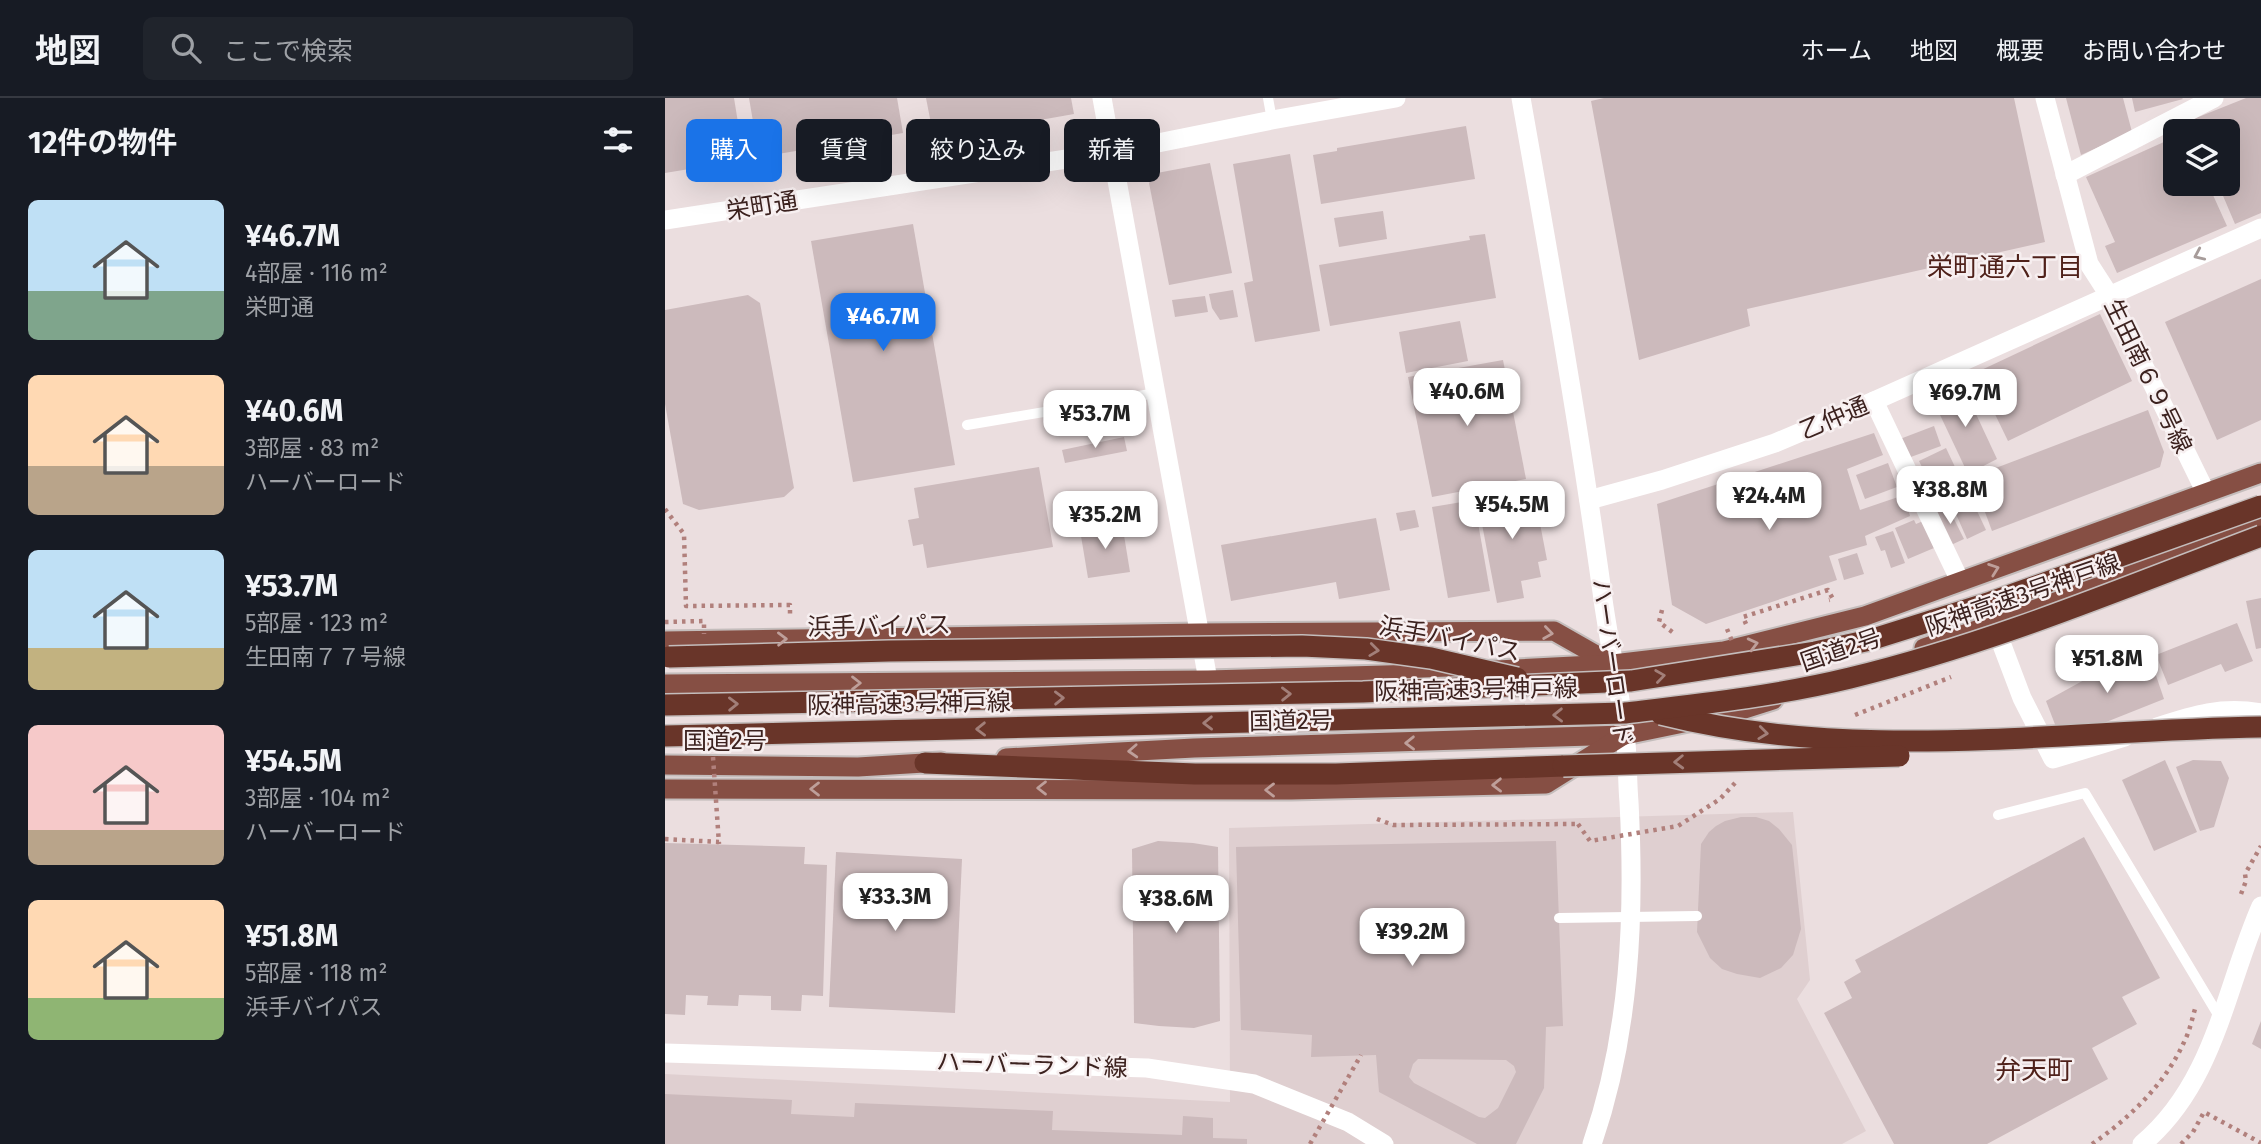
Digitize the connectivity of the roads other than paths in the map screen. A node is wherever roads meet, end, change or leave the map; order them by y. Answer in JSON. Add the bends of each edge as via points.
{"nodes":[{"id":1,"x":1102,"y":98,"type":"edge"},
{"id":2,"x":1268,"y":98,"type":"edge"},
{"id":3,"x":1396,"y":98,"type":"edge"},
{"id":4,"x":1521,"y":98,"type":"edge"},
{"id":5,"x":2045,"y":98,"type":"edge"},
{"id":6,"x":2214,"y":98,"type":"edge"},
{"id":7,"x":1106,"y":119,"type":"edge"},
{"id":8,"x":1272,"y":120,"type":"junction"},
{"id":9,"x":1160,"y":142,"type":"edge"},
{"id":10,"x":1064,"y":159,"type":"edge"},
{"id":11,"x":2064,"y":175,"type":"junction"},
{"id":12,"x":1117,"y":182,"type":"edge"},
{"id":13,"x":665,"y":220,"type":"edge"},
{"id":14,"x":2261,"y":228,"type":"edge"},
{"id":15,"x":2109,"y":295,"type":"junction"},
{"id":16,"x":1156,"y":393,"type":"junction"},
{"id":17,"x":1874,"y":401,"type":"junction"},
{"id":18,"x":967,"y":425,"type":"dead end"},
{"id":19,"x":2261,"y":473,"type":"edge"},
{"id":20,"x":2206,"y":493,"type":"junction"},
{"id":21,"x":1589,"y":500,"type":"junction"},
{"id":22,"x":2261,"y":506,"type":"edge"},
{"id":23,"x":2261,"y":524,"type":"edge"},
{"id":24,"x":2261,"y":536,"type":"edge"},
{"id":25,"x":1960,"y":581,"type":"junction"},
{"id":26,"x":1994,"y":624,"type":"junction"},
{"id":27,"x":1199,"y":633,"type":"junction"},
{"id":28,"x":665,"y":641,"type":"edge"},
{"id":29,"x":665,"y":657,"type":"edge"},
{"id":30,"x":1613,"y":664,"type":"junction"},
{"id":31,"x":1208,"y":680,"type":"junction"},
{"id":32,"x":665,"y":684,"type":"edge"},
{"id":33,"x":665,"y":705,"type":"edge"},
{"id":34,"x":2261,"y":713,"type":"edge"},
{"id":35,"x":2261,"y":727,"type":"edge"},
{"id":36,"x":1625,"y":735,"type":"junction"},
{"id":37,"x":665,"y":736,"type":"edge"},
{"id":38,"x":2261,"y":740,"type":"edge"},
{"id":39,"x":925,"y":763,"type":"junction"},
{"id":40,"x":665,"y":765,"type":"edge"},
{"id":41,"x":665,"y":789,"type":"edge"},
{"id":42,"x":1998,"y":815,"type":"dead end"},
{"id":43,"x":2261,"y":906,"type":"edge"},
{"id":44,"x":1697,"y":916,"type":"dead end"},
{"id":45,"x":1559,"y":918,"type":"dead end"},
{"id":46,"x":2221,"y":1021,"type":"junction"},
{"id":47,"x":665,"y":1053,"type":"edge"},
{"id":48,"x":1384,"y":1144,"type":"edge"},
{"id":49,"x":1592,"y":1144,"type":"edge"},
{"id":50,"x":2142,"y":1144,"type":"edge"}],
"edges":[{"from":1,"to":7,"type":"street"},
{"from":2,"to":8,"type":"lane"},
{"from":3,"to":8,"type":"street","name":"栄町通"},
{"from":4,"to":21,"type":"street","name":"ハーバーロード"},
{"from":5,"to":11,"type":"street","name":"生田南６９号線"},
{"from":6,"to":11,"type":"street"},
{"from":8,"to":9,"type":"street","name":"栄町通"},
{"from":10,"to":13,"type":"street","name":"栄町通"},
{"from":11,"to":15,"type":"street","name":"生田南６９号線","via":[[2089,264]]},
{"from":12,"to":16,"type":"street"},
{"from":14,"to":15,"type":"street","name":"乙仲通","one_way":true},
{"from":15,"to":17,"type":"street","name":"乙仲通"},
{"from":15,"to":20,"type":"street","name":"生田南６９号線"},
{"from":16,"to":18,"type":"lane"},
{"from":16,"to":27,"type":"street"},
{"from":17,"to":21,"type":"street","name":"乙仲通","via":[[1775,443]]},
{"from":17,"to":25,"type":"street"},
{"from":19,"to":20,"type":"highway","name":"国道2号"},
{"from":25,"to":20,"type":"highway","name":"国道2号","one_way":true},
{"from":21,"to":30,"type":"street","name":"ハーバーロード"},
{"from":33,"to":22,"type":"highway","name":"阪神高速3号神戸線","one_way":true,"bridge":true,"via":[[1363,692],[1631,681],[1870,640]]},
{"from":23,"to":26,"type":"highway","name":"国道2号"},
{"from":24,"to":37,"type":"highway","name":"阪神高速3号神戸線","one_way":true,"bridge":true,"via":[[1911,662],[1784,692],[1709,703],[1625,713]]},
{"from":30,"to":25,"type":"highway","name":"国道2号","one_way":true,"via":[[1724,651],[1865,616]]},
{"from":26,"to":34,"type":"street","via":[[2022,698],[2053,759],[2201,713],[2239,709]]},
{"from":26,"to":36,"type":"highway","name":"国道2号","via":[[1732,713]]},
{"from":28,"to":27,"type":"highway","one_way":true},
{"from":27,"to":30,"type":"highway","one_way":true,"via":[[1554,631]]},
{"from":27,"to":31,"type":"street"},
{"from":29,"to":35,"type":"highway","name":"浜手バイパス","one_way":true,"bridge":true,"via":[[1302,646],[1431,658],[1670,717],[1812,739],[1973,740]]},
{"from":30,"to":31,"type":"highway","name":"国道2号"},
{"from":30,"to":36,"type":"street","name":"ハーバーロード"},
{"from":32,"to":31,"type":"highway","name":"国道2号","one_way":true},
{"from":36,"to":39,"type":"highway","name":"国道2号","one_way":true,"via":[[1194,748]]},
{"from":36,"to":41,"type":"highway","one_way":true,"via":[[1546,784],[1291,790]]},
{"from":36,"to":49,"type":"street","name":"ハーバーロード","via":[[1630,935],[1620,1034]]},
{"from":38,"to":39,"type":"highway","one_way":true,"bridge":true,"via":[[1336,774],[1195,774]]},
{"from":39,"to":40,"type":"highway","name":"国道2号"},
{"from":42,"to":46,"type":"lane","via":[[2085,793]]},
{"from":43,"to":46,"type":"street"},
{"from":44,"to":45,"type":"lane","bridge":true},
{"from":46,"to":50,"type":"street","via":[[2192,1086]]},
{"from":47,"to":48,"type":"street","name":"ハーバーランド線","via":[[1147,1068],[1254,1084],[1349,1122]]}]}
